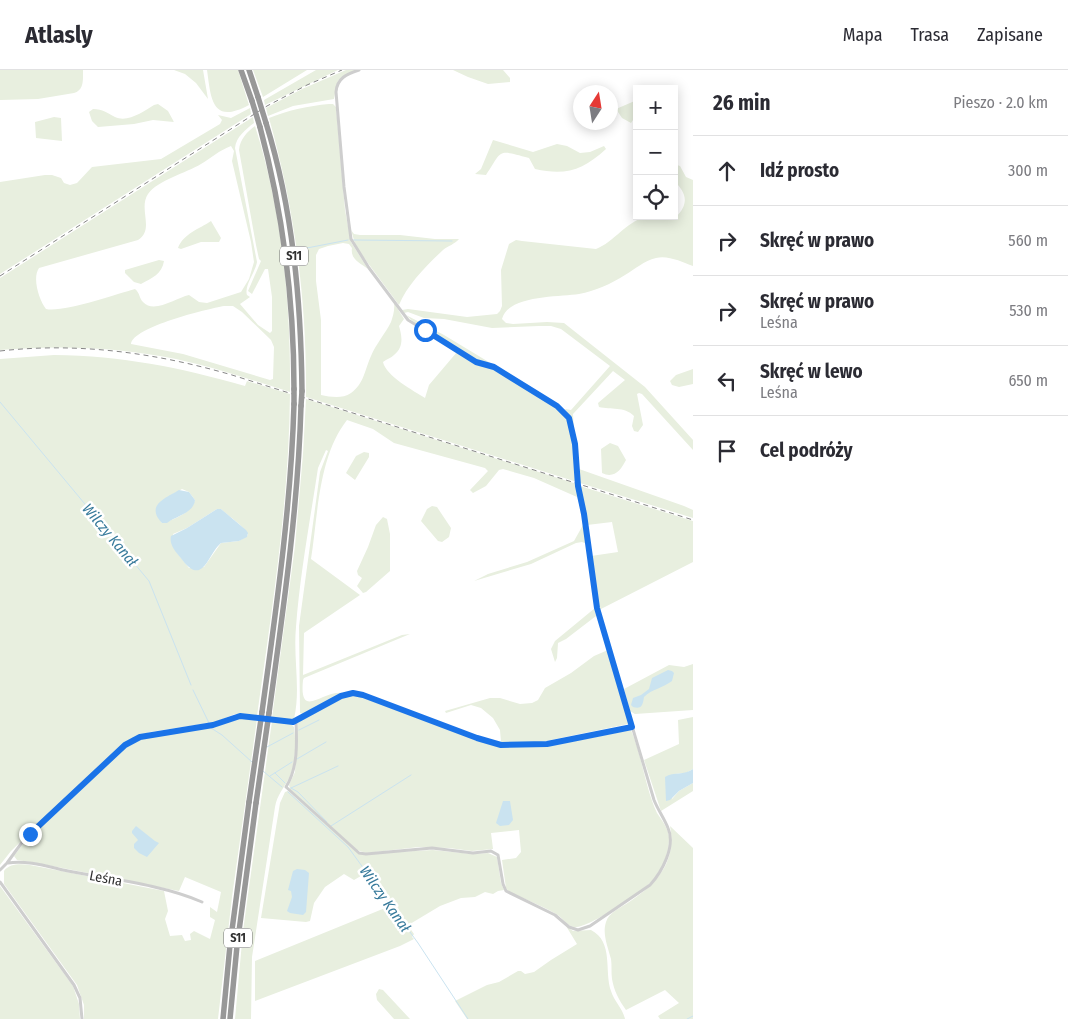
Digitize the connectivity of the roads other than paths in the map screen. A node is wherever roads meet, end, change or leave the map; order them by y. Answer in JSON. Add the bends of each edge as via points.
{"nodes":[{"id":1,"x":241,"y":70,"type":"edge"},
{"id":2,"x":250,"y":70,"type":"edge"},
{"id":3,"x":359,"y":70,"type":"edge"},
{"id":4,"x":265,"y":713,"type":"junction"},
{"id":5,"x":296,"y":720,"type":"junction"},
{"id":6,"x":632,"y":727,"type":"junction"},
{"id":7,"x":7,"y":863,"type":"junction"},
{"id":8,"x":0,"y":870,"type":"edge"},
{"id":9,"x":0,"y":882,"type":"edge"},
{"id":10,"x":202,"y":902,"type":"dead end"},
{"id":11,"x":226,"y":1018,"type":"edge"},
{"id":12,"x":82,"y":1019,"type":"edge"}],
"edges":[{"from":1,"to":4,"type":"highway","number":"S11","bridge":true,"via":[[260,127],[280,216],[293,336],[294,404],[285,528]]},
{"from":2,"to":4,"type":"highway","number":"S11","bridge":true,"via":[[284,194],[293,246],[302,391],[292,538]]},
{"from":3,"to":6,"type":"street","via":[[342,78],[336,92],[352,242],[408,320],[472,359],[494,367],[557,406],[569,418],[597,608]]},
{"from":4,"to":11,"type":"highway","number":"S11","bridge":true,"via":[[230,945]]},
{"from":5,"to":6,"type":"street","via":[[353,693],[501,745],[547,744]]},
{"from":5,"to":6,"type":"street","via":[[295,763],[286,787],[355,850],[366,854],[432,848],[491,851],[500,859],[506,891],[578,930],[590,926],[650,885],[669,851],[669,829],[656,807]]},
{"from":5,"to":7,"type":"street","via":[[240,716],[213,725],[133,739],[23,842]]},
{"from":7,"to":8,"type":"street"},
{"from":7,"to":10,"type":"street","name":"Leśna","via":[[33,864],[181,893]]},
{"from":9,"to":12,"type":"street","via":[[74,985],[80,998]]}]}
